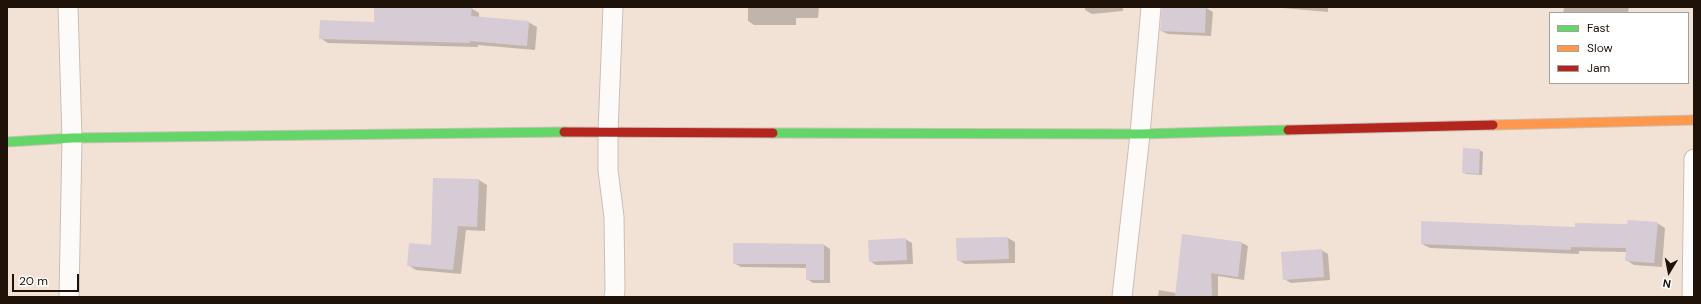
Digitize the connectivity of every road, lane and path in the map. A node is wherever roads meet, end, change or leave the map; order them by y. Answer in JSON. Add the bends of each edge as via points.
{"nodes":[{"id":1,"x":68,"y":7,"type":"edge"},
{"id":2,"x":612,"y":7,"type":"edge"},
{"id":3,"x":1151,"y":7,"type":"edge"},
{"id":4,"x":1694,"y":120,"type":"edge"},
{"id":5,"x":608,"y":132,"type":"junction"},
{"id":6,"x":1140,"y":134,"type":"junction"},
{"id":7,"x":72,"y":138,"type":"junction"},
{"id":8,"x":7,"y":142,"type":"edge"},
{"id":9,"x":1694,"y":159,"type":"edge"},
{"id":10,"x":615,"y":295,"type":"edge"},
{"id":11,"x":69,"y":297,"type":"edge"},
{"id":12,"x":1122,"y":297,"type":"edge"},
{"id":13,"x":1692,"y":297,"type":"edge"}],
"edges":[{"from":1,"to":7,"type":"street"},
{"from":2,"to":5,"type":"street"},
{"from":3,"to":6,"type":"street"},
{"from":4,"to":6,"type":"street"},
{"from":5,"to":6,"type":"street"},
{"from":5,"to":7,"type":"street"},
{"from":5,"to":10,"type":"street","via":[[608,170],[614,217]]},
{"from":6,"to":12,"type":"street"},
{"from":7,"to":8,"type":"street"},
{"from":7,"to":11,"type":"street"},
{"from":9,"to":13,"type":"street"}]}
